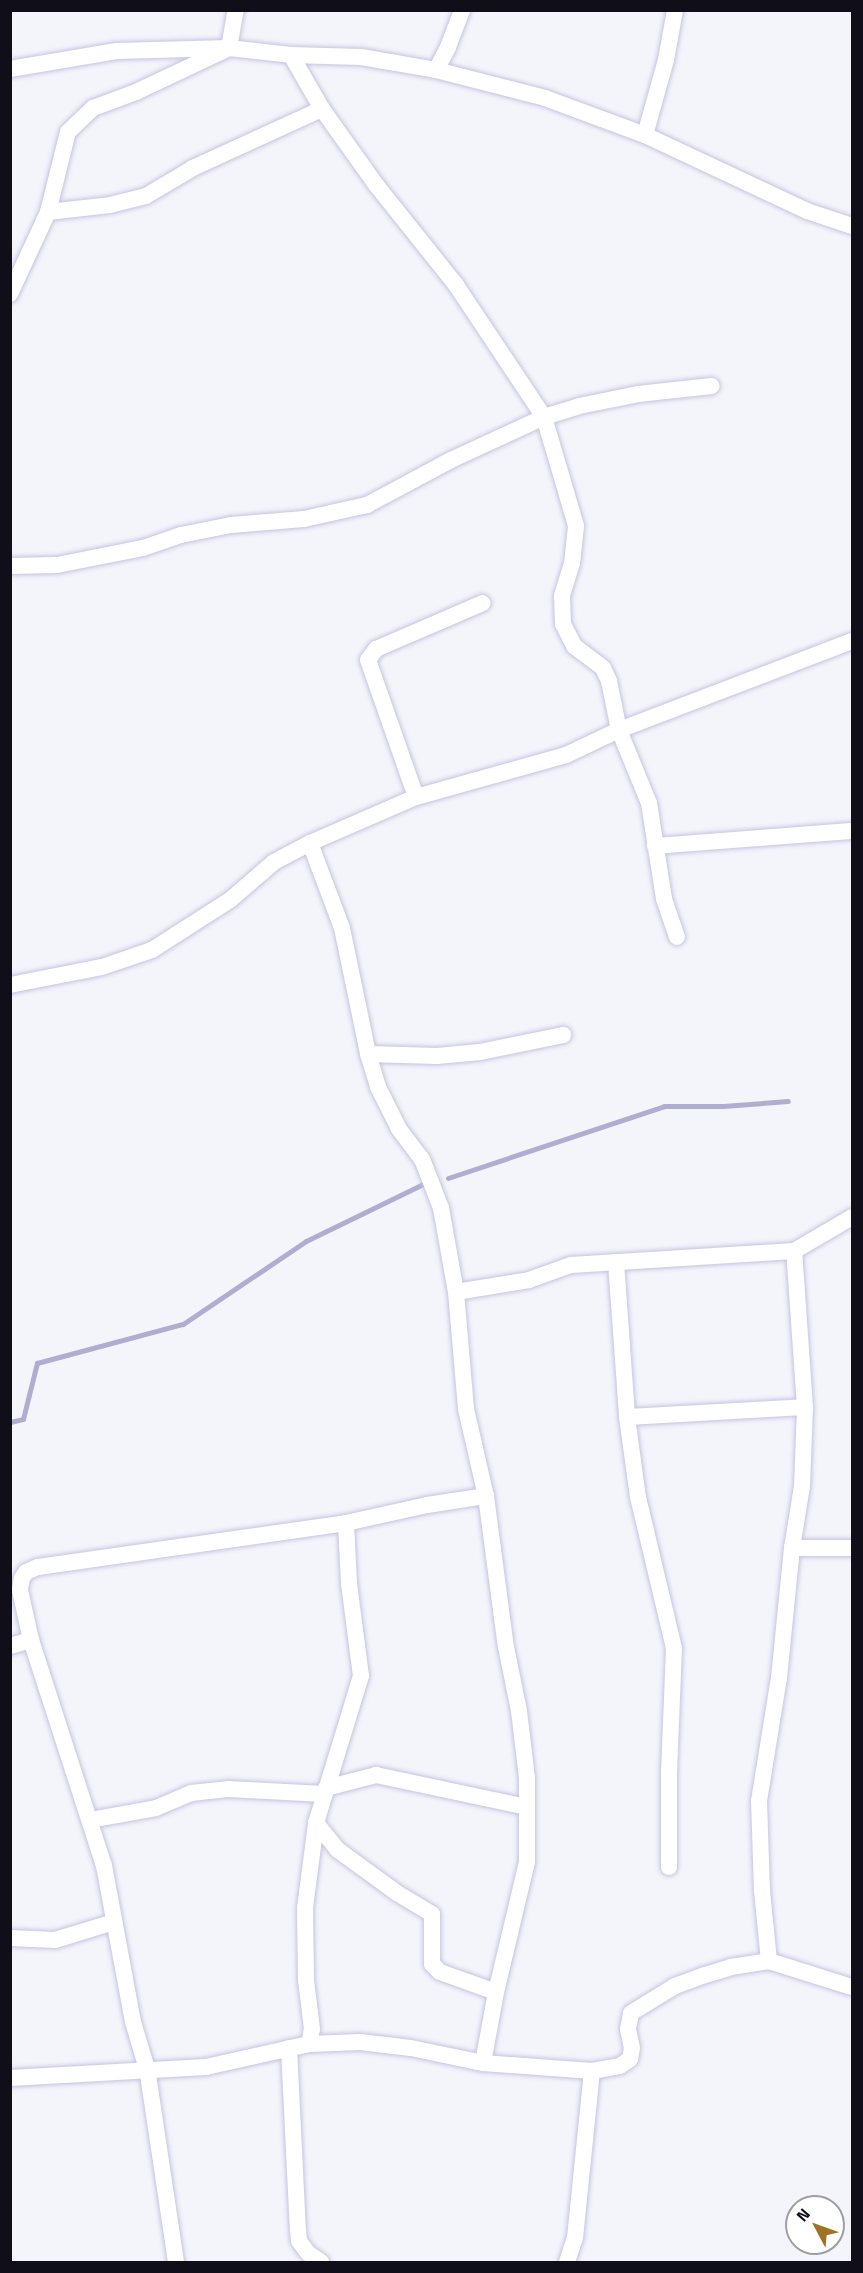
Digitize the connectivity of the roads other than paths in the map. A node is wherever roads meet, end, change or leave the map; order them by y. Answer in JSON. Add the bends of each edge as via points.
{"nodes":[{"id":1,"x":236,"y":10,"type":"edge"},
{"id":2,"x":462,"y":10,"type":"edge"},
{"id":3,"x":675,"y":10,"type":"edge"},
{"id":4,"x":230,"y":48,"type":"junction"},
{"id":5,"x":291,"y":55,"type":"junction"},
{"id":6,"x":10,"y":69,"type":"edge"},
{"id":7,"x":436,"y":70,"type":"junction"},
{"id":8,"x":322,"y":109,"type":"junction"},
{"id":9,"x":645,"y":135,"type":"junction"},
{"id":10,"x":48,"y":212,"type":"junction"},
{"id":11,"x":852,"y":226,"type":"edge"},
{"id":12,"x":10,"y":294,"type":"edge"},
{"id":13,"x":712,"y":386,"type":"dead end"},
{"id":14,"x":544,"y":417,"type":"junction"},
{"id":15,"x":10,"y":566,"type":"edge"},
{"id":16,"x":483,"y":603,"type":"dead end"},
{"id":17,"x":852,"y":641,"type":"edge"},
{"id":18,"x":619,"y":729,"type":"junction"},
{"id":19,"x":416,"y":797,"type":"junction"},
{"id":20,"x":852,"y":831,"type":"edge"},
{"id":21,"x":310,"y":843,"type":"junction"},
{"id":22,"x":655,"y":846,"type":"junction"},
{"id":23,"x":677,"y":936,"type":"dead end"},
{"id":24,"x":10,"y":985,"type":"edge"},
{"id":25,"x":563,"y":1035,"type":"dead end"},
{"id":26,"x":368,"y":1054,"type":"junction"},
{"id":27,"x":852,"y":1217,"type":"edge"},
{"id":28,"x":794,"y":1251,"type":"junction"},
{"id":29,"x":616,"y":1262,"type":"junction"},
{"id":30,"x":456,"y":1293,"type":"junction"},
{"id":31,"x":805,"y":1407,"type":"junction"},
{"id":32,"x":627,"y":1417,"type":"junction"},
{"id":33,"x":486,"y":1496,"type":"junction"},
{"id":34,"x":346,"y":1523,"type":"junction"},
{"id":35,"x":792,"y":1548,"type":"junction"},
{"id":36,"x":852,"y":1548,"type":"edge"},
{"id":37,"x":31,"y":1640,"type":"junction"},
{"id":38,"x":10,"y":1646,"type":"edge"},
{"id":39,"x":335,"y":1758,"type":"junction"},
{"id":40,"x":355,"y":1779,"type":"junction"},
{"id":41,"x":325,"y":1791,"type":"junction"},
{"id":42,"x":527,"y":1807,"type":"junction"},
{"id":43,"x":90,"y":1820,"type":"junction"},
{"id":44,"x":316,"y":1823,"type":"junction"},
{"id":45,"x":669,"y":1867,"type":"dead end"},
{"id":46,"x":114,"y":1922,"type":"junction"},
{"id":47,"x":10,"y":1938,"type":"edge"},
{"id":48,"x":769,"y":1960,"type":"junction"},
{"id":49,"x":852,"y":1987,"type":"edge"},
{"id":50,"x":496,"y":1992,"type":"junction"},
{"id":51,"x":309,"y":2044,"type":"junction"},
{"id":52,"x":289,"y":2048,"type":"junction"},
{"id":53,"x":483,"y":2063,"type":"junction"},
{"id":54,"x":147,"y":2069,"type":"junction"},
{"id":55,"x":592,"y":2071,"type":"junction"},
{"id":56,"x":10,"y":2078,"type":"edge"},
{"id":57,"x":176,"y":2262,"type":"edge"},
{"id":58,"x":321,"y":2262,"type":"edge"},
{"id":59,"x":567,"y":2262,"type":"edge"}],
"edges":[{"from":1,"to":4,"type":"street"},
{"from":2,"to":7,"type":"street"},
{"from":3,"to":9,"type":"street"},
{"from":4,"to":5,"type":"street"},
{"from":4,"to":6,"type":"street","via":[[116,51]]},
{"from":4,"to":10,"type":"street","via":[[93,108],[68,132]]},
{"from":5,"to":7,"type":"street","via":[[361,57]]},
{"from":5,"to":8,"type":"street"},
{"from":7,"to":9,"type":"street","via":[[545,98]]},
{"from":8,"to":10,"type":"street","via":[[192,168],[146,196],[110,205]]},
{"from":8,"to":14,"type":"street","via":[[456,285]]},
{"from":9,"to":11,"type":"street","via":[[807,211]]},
{"from":10,"to":12,"type":"street"},
{"from":13,"to":14,"type":"street","via":[[638,394]]},
{"from":14,"to":15,"type":"street","via":[[451,460],[367,506],[304,519],[231,525],[57,565]]},
{"from":14,"to":18,"type":"street","via":[[576,526],[572,563],[562,596],[564,624],[574,646],[603,668]]},
{"from":16,"to":19,"type":"street","via":[[376,649],[368,660]]},
{"from":17,"to":18,"type":"street"},
{"from":18,"to":19,"type":"street","via":[[566,755]]},
{"from":18,"to":22,"type":"street","via":[[649,803]]},
{"from":19,"to":21,"type":"street"},
{"from":20,"to":22,"type":"street"},
{"from":21,"to":24,"type":"street","via":[[274,862],[230,900],[152,950],[102,967]]},
{"from":21,"to":26,"type":"street","via":[[342,928]]},
{"from":22,"to":23,"type":"street","via":[[663,899]]},
{"from":25,"to":26,"type":"street","via":[[469,1053]]},
{"from":26,"to":30,"type":"street","via":[[378,1087],[433,1184]]},
{"from":27,"to":28,"type":"street"},
{"from":28,"to":29,"type":"street"},
{"from":28,"to":31,"type":"street"},
{"from":29,"to":30,"type":"street","via":[[571,1265],[529,1280]]},
{"from":29,"to":32,"type":"street"},
{"from":30,"to":33,"type":"street","via":[[466,1409]]},
{"from":31,"to":32,"type":"street"},
{"from":31,"to":35,"type":"street","via":[[802,1486]]},
{"from":32,"to":45,"type":"street","via":[[638,1497],[675,1648]]},
{"from":33,"to":34,"type":"street"},
{"from":33,"to":42,"type":"street","via":[[506,1647],[519,1711]]},
{"from":34,"to":37,"type":"street","via":[[38,1567],[26,1572],[20,1590]]},
{"from":34,"to":39,"type":"street","via":[[361,1676]]},
{"from":35,"to":36,"type":"street"},
{"from":35,"to":48,"type":"street","via":[[779,1678],[759,1801]]},
{"from":37,"to":38,"type":"street"},
{"from":37,"to":43,"type":"street"},
{"from":39,"to":40,"type":"street"},
{"from":39,"to":41,"type":"street"},
{"from":40,"to":41,"type":"street"},
{"from":40,"to":42,"type":"street","via":[[376,1775]]},
{"from":41,"to":43,"type":"street","via":[[191,1793],[156,1809]]},
{"from":41,"to":44,"type":"street"},
{"from":42,"to":50,"type":"street","via":[[527,1862]]},
{"from":43,"to":46,"type":"street","via":[[104,1866]]},
{"from":44,"to":50,"type":"street","via":[[338,1851],[432,1914],[432,1964],[440,1972]]},
{"from":44,"to":51,"type":"street","via":[[305,1908],[306,1980],[312,2029]]},
{"from":46,"to":47,"type":"street","via":[[55,1940]]},
{"from":46,"to":54,"type":"street","via":[[133,2022]]},
{"from":48,"to":49,"type":"street"},
{"from":48,"to":55,"type":"street","via":[[702,1976],[644,2003],[631,2013],[630,2059],[620,2066]]},
{"from":50,"to":53,"type":"street"},
{"from":51,"to":52,"type":"street"},
{"from":51,"to":53,"type":"street","via":[[360,2042]]},
{"from":52,"to":54,"type":"street","via":[[206,2067]]},
{"from":52,"to":58,"type":"street","via":[[297,2229],[299,2241]]},
{"from":53,"to":55,"type":"street"},
{"from":54,"to":56,"type":"street"},
{"from":54,"to":57,"type":"street"},
{"from":55,"to":59,"type":"street","via":[[575,2238]]}]}
